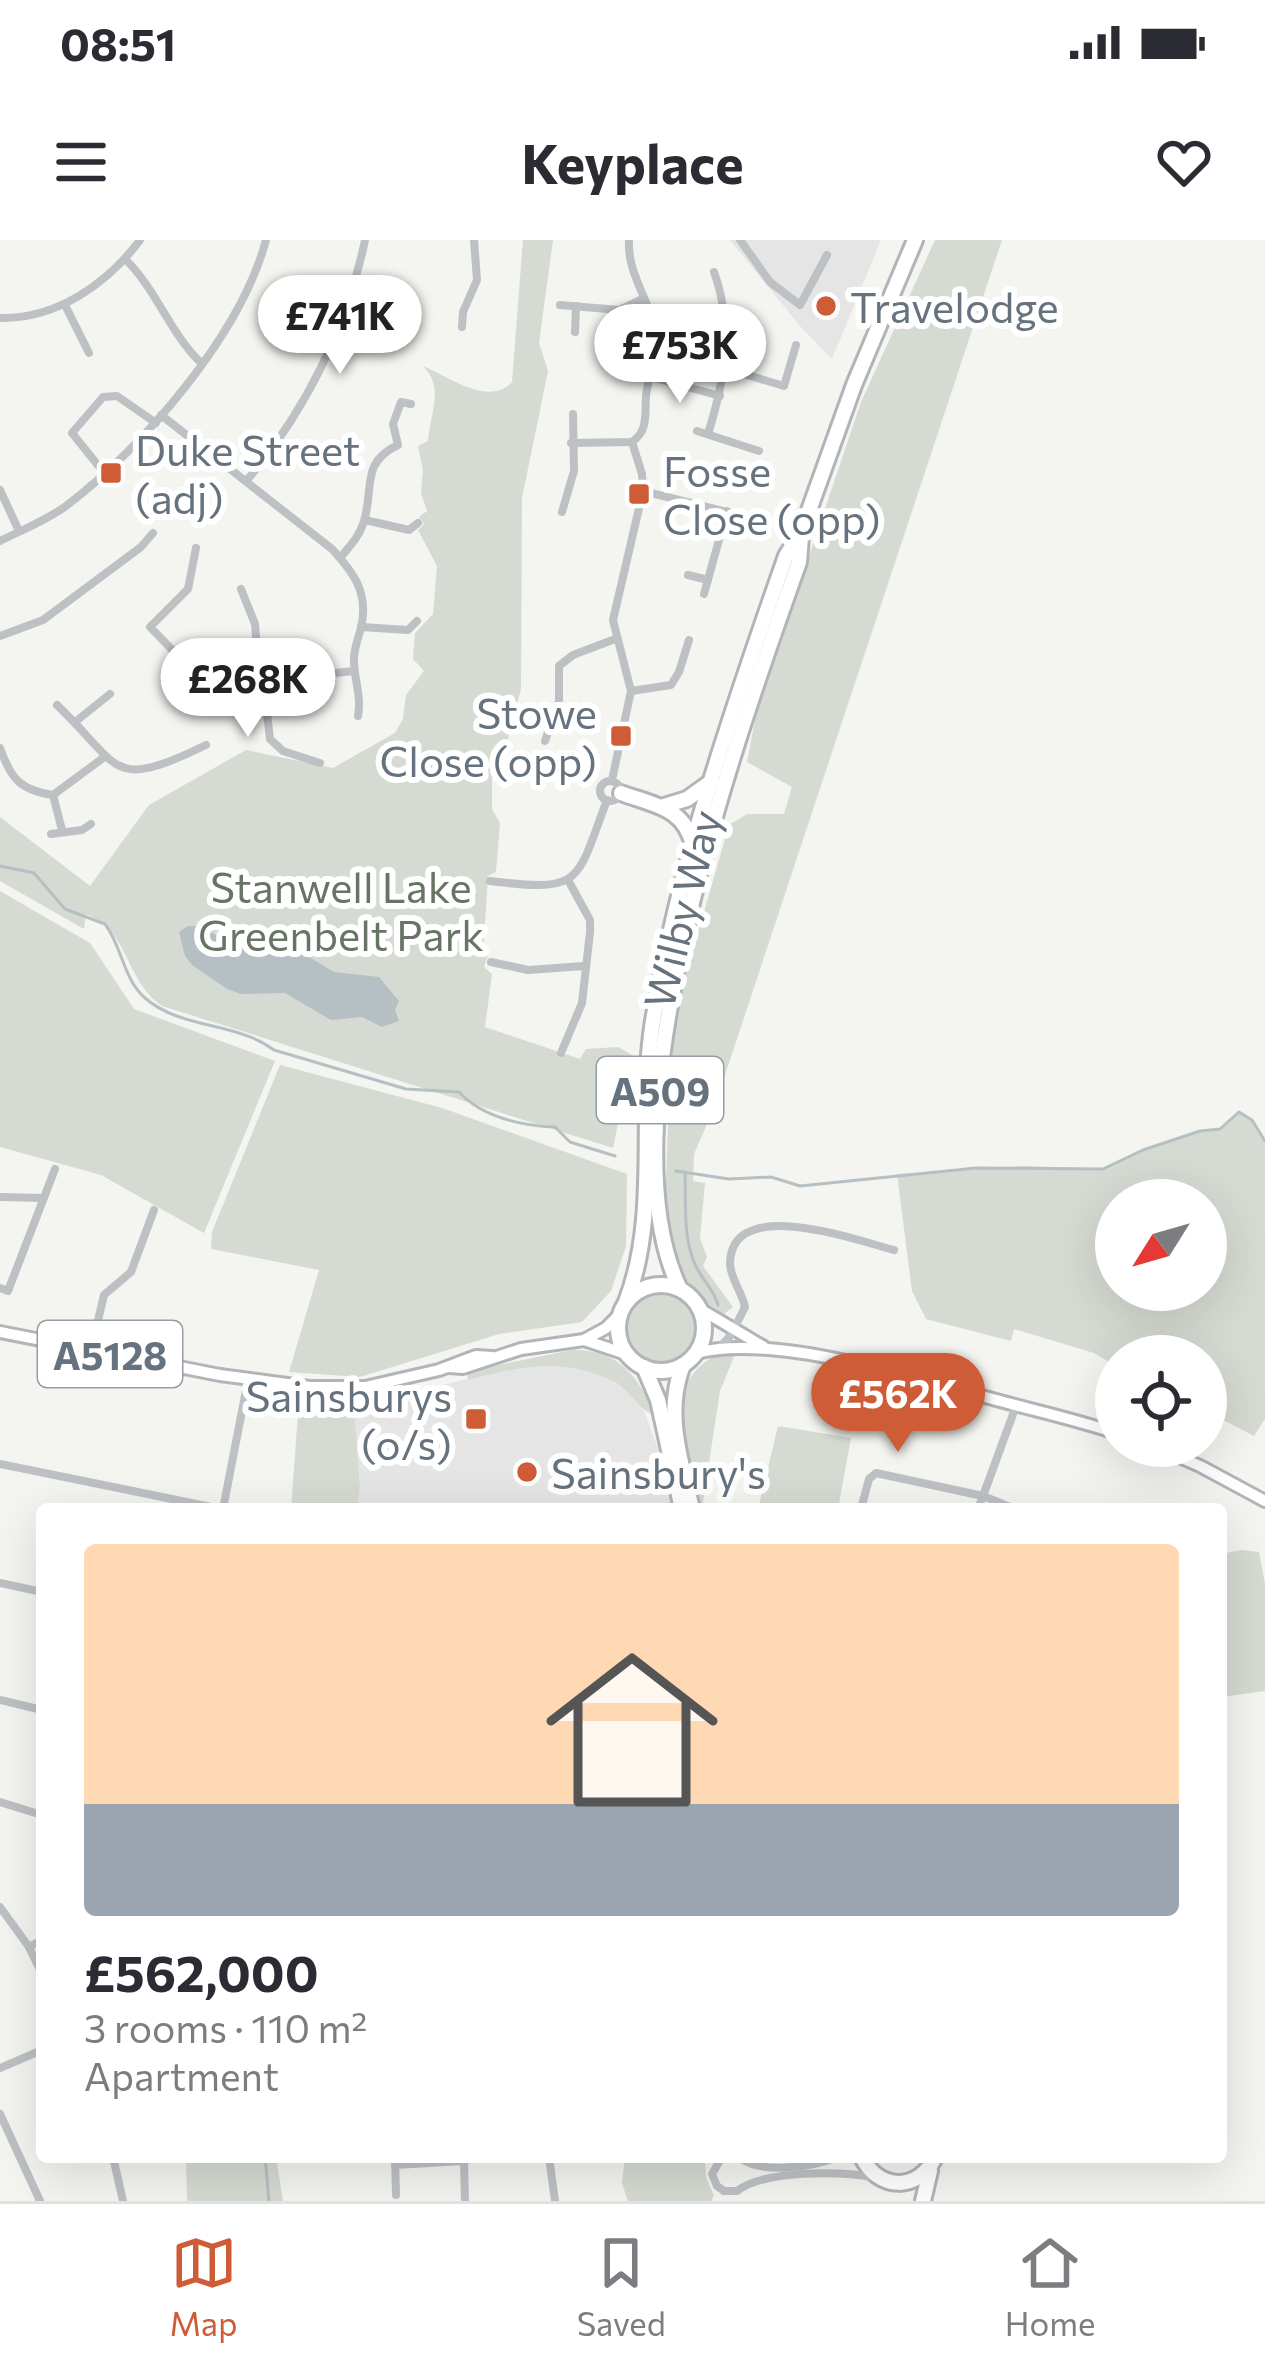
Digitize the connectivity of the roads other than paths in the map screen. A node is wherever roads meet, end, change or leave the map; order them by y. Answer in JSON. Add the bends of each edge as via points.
{"nodes":[{"id":1,"x":140,"y":240,"type":"edge"},
{"id":2,"x":266,"y":240,"type":"edge"},
{"id":3,"x":365,"y":240,"type":"edge"},
{"id":4,"x":474,"y":240,"type":"edge"},
{"id":5,"x":629,"y":240,"type":"edge"},
{"id":6,"x":740,"y":240,"type":"edge"},
{"id":7,"x":915,"y":240,"type":"edge"},
{"id":8,"x":827,"y":254,"type":"dead end"},
{"id":9,"x":125,"y":259,"type":"junction"},
{"id":10,"x":714,"y":272,"type":"dead end"},
{"id":11,"x":644,"y":298,"type":"junction"},
{"id":12,"x":65,"y":305,"type":"junction"},
{"id":13,"x":560,"y":305,"type":"dead end"},
{"id":14,"x":576,"y":307,"type":"junction"},
{"id":15,"x":451,"y":310,"type":"dead end"},
{"id":16,"x":464,"y":313,"type":"junction"},
{"id":17,"x":0,"y":318,"type":"edge"},
{"id":18,"x":462,"y":327,"type":"dead end"},
{"id":19,"x":575,"y":332,"type":"dead end"},
{"id":20,"x":796,"y":345,"type":"dead end"},
{"id":21,"x":88,"y":353,"type":"dead end"},
{"id":22,"x":200,"y":363,"type":"junction"},
{"id":23,"x":725,"y":373,"type":"junction"},
{"id":24,"x":651,"y":377,"type":"junction"},
{"id":25,"x":720,"y":395,"type":"junction"},
{"id":26,"x":403,"y":399,"type":"dead end"},
{"id":27,"x":573,"y":414,"type":"dead end"},
{"id":28,"x":158,"y":419,"type":"junction"},
{"id":29,"x":632,"y":442,"type":"junction"},
{"id":30,"x":571,"y":443,"type":"junction"},
{"id":31,"x":758,"y":452,"type":"dead end"},
{"id":32,"x":104,"y":474,"type":"junction"},
{"id":33,"x":248,"y":480,"type":"junction"},
{"id":34,"x":0,"y":490,"type":"edge"},
{"id":35,"x":643,"y":491,"type":"junction"},
{"id":36,"x":727,"y":511,"type":"junction"},
{"id":37,"x":562,"y":512,"type":"dead end"},
{"id":38,"x":746,"y":517,"type":"dead end"},
{"id":39,"x":365,"y":520,"type":"junction"},
{"id":40,"x":418,"y":523,"type":"dead end"},
{"id":41,"x":802,"y":530,"type":"junction"},
{"id":42,"x":19,"y":531,"type":"junction"},
{"id":43,"x":152,"y":533,"type":"dead end"},
{"id":44,"x":0,"y":541,"type":"edge"},
{"id":45,"x":196,"y":548,"type":"dead end"},
{"id":46,"x":340,"y":558,"type":"junction"},
{"id":47,"x":688,"y":575,"type":"dead end"},
{"id":48,"x":708,"y":580,"type":"junction"},
{"id":49,"x":241,"y":589,"type":"dead end"},
{"id":50,"x":704,"y":594,"type":"dead end"},
{"id":51,"x":417,"y":621,"type":"dead end"},
{"id":52,"x":361,"y":627,"type":"junction"},
{"id":53,"x":0,"y":636,"type":"edge"},
{"id":54,"x":615,"y":639,"type":"junction"},
{"id":55,"x":689,"y":640,"type":"dead end"},
{"id":56,"x":258,"y":662,"type":"junction"},
{"id":57,"x":288,"y":668,"type":"junction"},
{"id":58,"x":354,"y":671,"type":"junction"},
{"id":59,"x":671,"y":685,"type":"junction"},
{"id":60,"x":631,"y":691,"type":"junction"},
{"id":61,"x":110,"y":694,"type":"dead end"},
{"id":62,"x":678,"y":694,"type":"dead end"},
{"id":63,"x":57,"y":705,"type":"dead end"},
{"id":64,"x":373,"y":709,"type":"dead end"},
{"id":65,"x":75,"y":722,"type":"junction"},
{"id":66,"x":560,"y":739,"type":"dead end"},
{"id":67,"x":206,"y":745,"type":"dead end"},
{"id":68,"x":0,"y":748,"type":"edge"},
{"id":69,"x":103,"y":758,"type":"junction"},
{"id":70,"x":320,"y":763,"type":"dead end"},
{"id":71,"x":713,"y":781,"type":"junction"},
{"id":72,"x":613,"y":791,"type":"junction"},
{"id":73,"x":53,"y":795,"type":"junction"},
{"id":74,"x":664,"y":806,"type":"junction"},
{"id":75,"x":91,"y":824,"type":"dead end"},
{"id":76,"x":62,"y":830,"type":"junction"},
{"id":77,"x":51,"y":834,"type":"dead end"},
{"id":78,"x":693,"y":847,"type":"junction"},
{"id":79,"x":490,"y":880,"type":"dead end"},
{"id":80,"x":568,"y":880,"type":"junction"},
{"id":81,"x":584,"y":966,"type":"junction"},
{"id":82,"x":497,"y":978,"type":"dead end"},
{"id":83,"x":566,"y":1041,"type":"junction"},
{"id":84,"x":581,"y":1047,"type":"dead end"},
{"id":85,"x":561,"y":1053,"type":"dead end"},
{"id":86,"x":55,"y":1169,"type":"dead end"},
{"id":87,"x":0,"y":1197,"type":"edge"},
{"id":88,"x":42,"y":1198,"type":"junction"},
{"id":89,"x":154,"y":1210,"type":"dead end"},
{"id":90,"x":894,"y":1250,"type":"dead end"},
{"id":91,"x":0,"y":1288,"type":"edge"},
{"id":92,"x":680,"y":1289,"type":"junction"},
{"id":93,"x":623,"y":1308,"type":"junction"},
{"id":94,"x":700,"y":1309,"type":"junction"},
{"id":95,"x":733,"y":1330,"type":"junction"},
{"id":96,"x":0,"y":1333,"type":"edge"},
{"id":97,"x":584,"y":1340,"type":"junction"},
{"id":98,"x":720,"y":1347,"type":"junction"},
{"id":99,"x":769,"y":1349,"type":"junction"},
{"id":100,"x":91,"y":1350,"type":"junction"},
{"id":101,"x":696,"y":1353,"type":"junction"},
{"id":102,"x":626,"y":1354,"type":"junction"},
{"id":103,"x":683,"y":1365,"type":"junction"},
{"id":104,"x":644,"y":1367,"type":"junction"},
{"id":105,"x":248,"y":1380,"type":"junction"},
{"id":106,"x":1016,"y":1406,"type":"junction"},
{"id":107,"x":1095,"y":1427,"type":"edge"},
{"id":108,"x":0,"y":1464,"type":"edge"},
{"id":109,"x":1202,"y":1467,"type":"edge"},
{"id":110,"x":982,"y":1496,"type":"junction"},
{"id":111,"x":1265,"y":1501,"type":"edge"},
{"id":112,"x":192,"y":1503,"type":"edge"},
{"id":113,"x":223,"y":1503,"type":"edge"},
{"id":114,"x":681,"y":1503,"type":"edge"},
{"id":115,"x":691,"y":1503,"type":"edge"},
{"id":116,"x":863,"y":1503,"type":"edge"},
{"id":117,"x":980,"y":1503,"type":"edge"},
{"id":118,"x":1000,"y":1503,"type":"edge"},
{"id":119,"x":0,"y":1583,"type":"edge"},
{"id":120,"x":36,"y":1591,"type":"edge"},
{"id":121,"x":0,"y":1700,"type":"edge"},
{"id":122,"x":36,"y":1709,"type":"edge"},
{"id":123,"x":0,"y":1802,"type":"edge"},
{"id":124,"x":36,"y":1813,"type":"edge"},
{"id":125,"x":0,"y":1907,"type":"edge"},
{"id":126,"x":36,"y":1943,"type":"edge"},
{"id":127,"x":29,"y":1947,"type":"junction"},
{"id":128,"x":36,"y":1962,"type":"edge"},
{"id":129,"x":36,"y":2053,"type":"edge"},
{"id":130,"x":0,"y":2068,"type":"edge"},
{"id":131,"x":0,"y":2114,"type":"edge"},
{"id":132,"x":114,"y":2163,"type":"edge"},
{"id":133,"x":395,"y":2163,"type":"edge"},
{"id":134,"x":464,"y":2163,"type":"edge"},
{"id":135,"x":550,"y":2163,"type":"edge"},
{"id":136,"x":715,"y":2163,"type":"edge"},
{"id":137,"x":744,"y":2163,"type":"edge"},
{"id":138,"x":867,"y":2163,"type":"edge"},
{"id":139,"x":932,"y":2163,"type":"edge"},
{"id":140,"x":933,"y":2163,"type":"edge"},
{"id":141,"x":881,"y":2180,"type":"junction"},
{"id":142,"x":747,"y":2182,"type":"junction"},
{"id":143,"x":396,"y":2195,"type":"dead end"},
{"id":144,"x":723,"y":2196,"type":"edge"},
{"id":145,"x":40,"y":2201,"type":"edge"},
{"id":146,"x":123,"y":2201,"type":"edge"},
{"id":147,"x":465,"y":2201,"type":"edge"},
{"id":148,"x":555,"y":2201,"type":"edge"},
{"id":149,"x":899,"y":2201,"type":"edge"},
{"id":150,"x":923,"y":2201,"type":"edge"}],
"edges":[{"from":1,"to":9,"type":"street"},
{"from":2,"to":22,"type":"street","via":[[247,290]]},
{"from":3,"to":33,"type":"street","via":[[305,401]]},
{"from":4,"to":16,"type":"street","via":[[477,280]]},
{"from":5,"to":11,"type":"street"},
{"from":6,"to":8,"type":"street","via":[[770,282],[800,305]]},
{"from":7,"to":41,"type":"highway","name":"Wilby Way","number":"A509"},
{"from":9,"to":12,"type":"street"},
{"from":9,"to":22,"type":"street"},
{"from":10,"to":23,"type":"street","via":[[724,298]]},
{"from":11,"to":14,"type":"street","via":[[620,310]]},
{"from":11,"to":24,"type":"street","via":[[655,335]]},
{"from":12,"to":17,"type":"street"},
{"from":12,"to":21,"type":"street"},
{"from":13,"to":14,"type":"street"},
{"from":14,"to":19,"type":"street"},
{"from":15,"to":16,"type":"street"},
{"from":16,"to":18,"type":"street"},
{"from":20,"to":23,"type":"street","via":[[784,386]]},
{"from":22,"to":28,"type":"street"},
{"from":23,"to":25,"type":"street"},
{"from":24,"to":25,"type":"street"},
{"from":24,"to":29,"type":"street","via":[[645,422]]},
{"from":25,"to":31,"type":"street","via":[[702,432]]},
{"from":26,"to":39,"type":"street","via":[[393,424],[402,444],[369,470]]},
{"from":27,"to":30,"type":"street"},
{"from":28,"to":32,"type":"street"},
{"from":28,"to":32,"type":"street","via":[[117,396],[103,398],[72,433]]},
{"from":28,"to":33,"type":"street"},
{"from":29,"to":30,"type":"street"},
{"from":29,"to":35,"type":"street"},
{"from":30,"to":37,"type":"street","via":[[574,471]]},
{"from":32,"to":42,"type":"street"},
{"from":33,"to":46,"type":"street"},
{"from":34,"to":42,"type":"street"},
{"from":35,"to":36,"type":"street"},
{"from":35,"to":54,"type":"street","via":[[616,598]]},
{"from":36,"to":38,"type":"street"},
{"from":36,"to":48,"type":"street"},
{"from":39,"to":40,"type":"street","via":[[411,534]]},
{"from":39,"to":46,"type":"street"},
{"from":41,"to":71,"type":"highway","name":"Wilby Way","number":"A509","via":[[786,556]]},
{"from":41,"to":92,"type":"highway","name":"Wilby Way","number":"A509","via":[[799,562],[703,864],[668,1013],[658,1163],[662,1234]]},
{"from":42,"to":44,"type":"street"},
{"from":43,"to":53,"type":"street","via":[[43,620]]},
{"from":45,"to":56,"type":"street","via":[[188,590],[150,627],[186,664]]},
{"from":46,"to":52,"type":"street","via":[[362,589]]},
{"from":47,"to":48,"type":"street"},
{"from":48,"to":50,"type":"street"},
{"from":49,"to":56,"type":"street","via":[[256,624]]},
{"from":51,"to":52,"type":"street","via":[[410,634]]},
{"from":52,"to":58,"type":"street"},
{"from":54,"to":60,"type":"street"},
{"from":54,"to":66,"type":"street","via":[[554,665],[560,701],[547,737]]},
{"from":55,"to":59,"type":"street"},
{"from":56,"to":57,"type":"street"},
{"from":57,"to":58,"type":"street"},
{"from":57,"to":70,"type":"street","via":[[267,712],[270,739]]},
{"from":58,"to":64,"type":"street","via":[[359,710]]},
{"from":59,"to":60,"type":"street"},
{"from":59,"to":62,"type":"street"},
{"from":60,"to":72,"type":"street"},
{"from":61,"to":65,"type":"street"},
{"from":63,"to":65,"type":"street"},
{"from":65,"to":69,"type":"street"},
{"from":67,"to":69,"type":"street","via":[[148,768],[124,770]]},
{"from":68,"to":73,"type":"street","via":[[8,782]]},
{"from":69,"to":73,"type":"street"},
{"from":71,"to":74,"type":"highway"},
{"from":71,"to":78,"type":"highway","name":"Wilby Way","number":"A509"},
{"from":72,"to":74,"type":"highway"},
{"from":72,"to":80,"type":"street","via":[[582,868]]},
{"from":73,"to":76,"type":"street"},
{"from":74,"to":78,"type":"highway","via":[[685,823]]},
{"from":75,"to":76,"type":"street"},
{"from":76,"to":77,"type":"street"},
{"from":78,"to":93,"type":"highway","name":"Wilby Way","number":"A509","via":[[652,1027],[641,1234]]},
{"from":79,"to":80,"type":"street","via":[[533,887]]},
{"from":80,"to":81,"type":"street","via":[[590,920]]},
{"from":81,"to":82,"type":"street","via":[[496,964]]},
{"from":81,"to":83,"type":"street"},
{"from":83,"to":84,"type":"street"},
{"from":83,"to":85,"type":"street"},
{"from":86,"to":88,"type":"street"},
{"from":87,"to":88,"type":"street"},
{"from":88,"to":91,"type":"street","via":[[8,1292]]},
{"from":89,"to":100,"type":"street","via":[[131,1272],[104,1295]]},
{"from":90,"to":95,"type":"street","via":[[804,1229],[755,1227],[730,1261],[745,1302]]},
{"from":92,"to":93,"type":"highway","via":[[639,1290]]},
{"from":92,"to":94,"type":"highway"},
{"from":93,"to":97,"type":"main road","number":"A5128"},
{"from":93,"to":102,"type":"highway","via":[[618,1331]]},
{"from":94,"to":95,"type":"main road"},
{"from":94,"to":101,"type":"highway"},
{"from":95,"to":98,"type":"street"},
{"from":95,"to":99,"type":"main road"},
{"from":96,"to":100,"type":"main road","number":"A5128"},
{"from":97,"to":102,"type":"main road","number":"A5128"},
{"from":97,"to":105,"type":"main road","number":"A5128","via":[[476,1356],[349,1389]]},
{"from":98,"to":99,"type":"main road"},
{"from":98,"to":101,"type":"main road"},
{"from":99,"to":106,"type":"main road"},
{"from":100,"to":105,"type":"main road","number":"A5128"},
{"from":101,"to":103,"type":"highway"},
{"from":102,"to":104,"type":"highway"},
{"from":103,"to":104,"type":"highway"},
{"from":103,"to":115,"type":"highway","via":[[673,1412]]},
{"from":104,"to":114,"type":"highway"},
{"from":105,"to":113,"type":"street"},
{"from":106,"to":107,"type":"main road"},
{"from":106,"to":110,"type":"street"},
{"from":108,"to":112,"type":"street"},
{"from":109,"to":111,"type":"main road"},
{"from":110,"to":116,"type":"street","via":[[876,1473]]},
{"from":110,"to":117,"type":"street"},
{"from":110,"to":118,"type":"street"},
{"from":119,"to":120,"type":"street"},
{"from":121,"to":122,"type":"street"},
{"from":123,"to":124,"type":"street"},
{"from":125,"to":127,"type":"street"},
{"from":126,"to":127,"type":"street"},
{"from":127,"to":128,"type":"street"},
{"from":129,"to":130,"type":"street"},
{"from":131,"to":145,"type":"street"},
{"from":132,"to":146,"type":"street"},
{"from":133,"to":143,"type":"street"},
{"from":134,"to":147,"type":"street"},
{"from":135,"to":148,"type":"street"},
{"from":136,"to":144,"type":"street","via":[[712,2179]]},
{"from":137,"to":142,"type":"street"},
{"from":138,"to":141,"type":"highway"},
{"from":139,"to":141,"type":"highway","via":[[906,2183]]},
{"from":140,"to":150,"type":"highway"},
{"from":141,"to":142,"type":"street","via":[[856,2174]]},
{"from":141,"to":149,"type":"highway"},
{"from":142,"to":144,"type":"street"}]}
